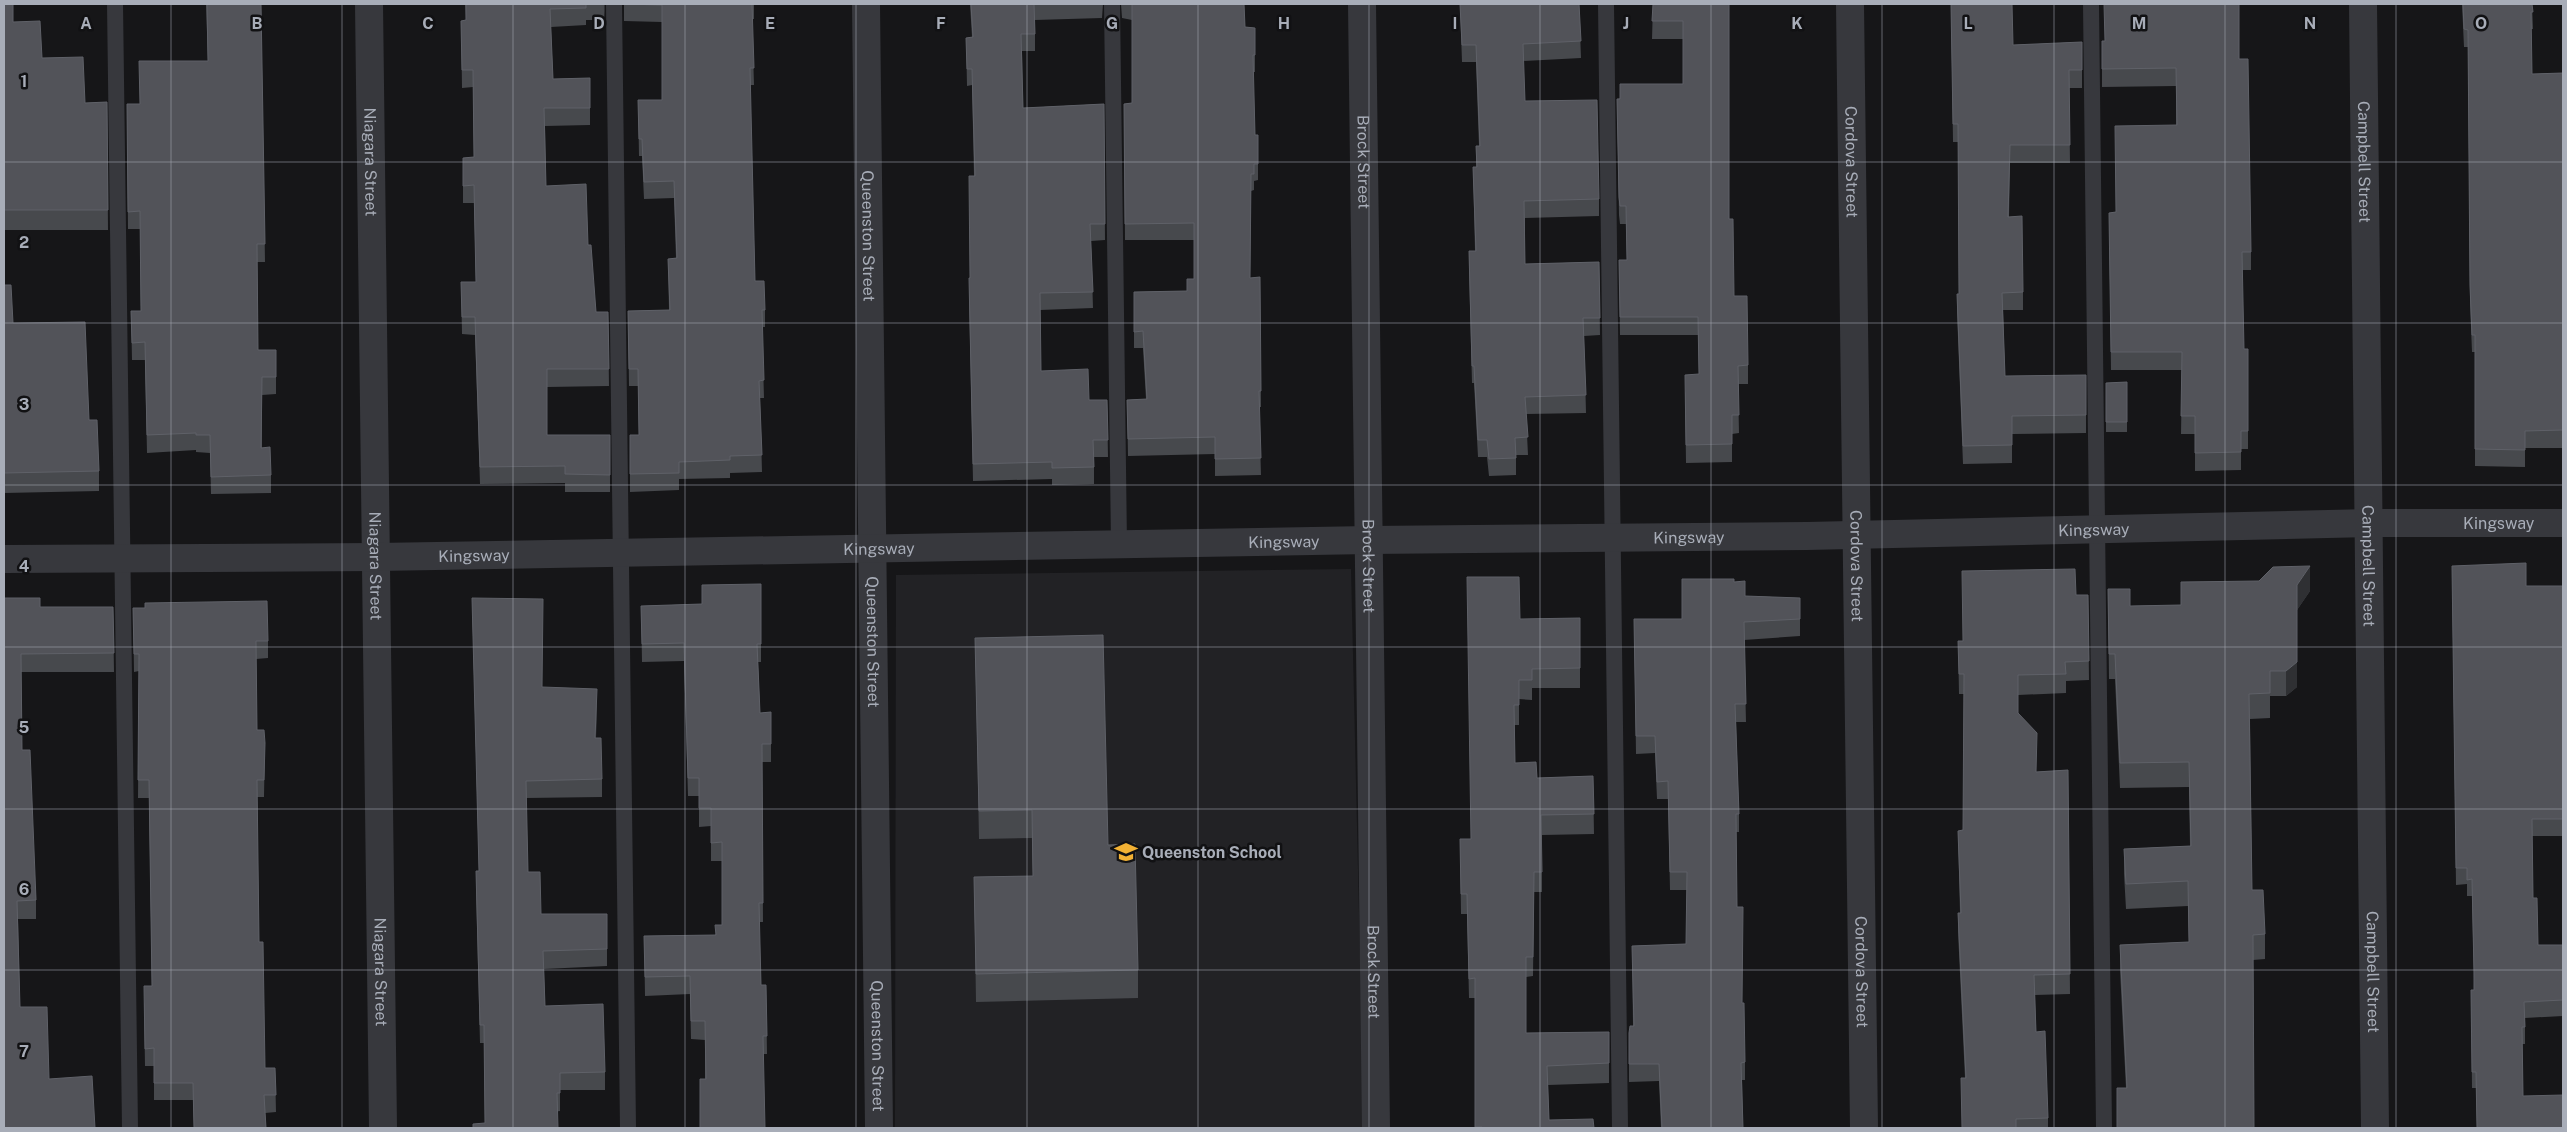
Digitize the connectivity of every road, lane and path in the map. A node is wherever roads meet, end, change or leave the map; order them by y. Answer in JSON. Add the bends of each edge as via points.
{"nodes":[{"id":1,"x":115,"y":4,"type":"edge"},
{"id":2,"x":369,"y":4,"type":"edge"},
{"id":3,"x":614,"y":4,"type":"edge"},
{"id":4,"x":866,"y":4,"type":"edge"},
{"id":5,"x":1112,"y":4,"type":"edge"},
{"id":6,"x":1362,"y":4,"type":"edge"},
{"id":7,"x":1606,"y":4,"type":"edge"},
{"id":8,"x":1850,"y":4,"type":"edge"},
{"id":9,"x":2091,"y":4,"type":"edge"},
{"id":10,"x":2363,"y":4,"type":"edge"},
{"id":11,"x":2370,"y":523,"type":"junction"},
{"id":12,"x":2563,"y":523,"type":"edge"},
{"id":13,"x":2098,"y":530,"type":"junction"},
{"id":14,"x":1856,"y":535,"type":"junction"},
{"id":15,"x":1613,"y":537,"type":"junction"},
{"id":16,"x":1369,"y":540,"type":"junction"},
{"id":17,"x":1119,"y":545,"type":"junction"},
{"id":18,"x":871,"y":549,"type":"junction"},
{"id":19,"x":621,"y":553,"type":"junction"},
{"id":20,"x":377,"y":557,"type":"junction"},
{"id":21,"x":4,"y":558,"type":"edge"},
{"id":22,"x":122,"y":558,"type":"junction"},
{"id":23,"x":130,"y":1128,"type":"edge"},
{"id":24,"x":383,"y":1128,"type":"edge"},
{"id":25,"x":628,"y":1128,"type":"edge"},
{"id":26,"x":879,"y":1128,"type":"edge"},
{"id":27,"x":1376,"y":1128,"type":"edge"},
{"id":28,"x":1620,"y":1128,"type":"edge"},
{"id":29,"x":1864,"y":1128,"type":"edge"},
{"id":30,"x":2104,"y":1128,"type":"edge"},
{"id":31,"x":2375,"y":1128,"type":"edge"}],
"edges":[{"from":1,"to":22,"type":"lane"},
{"from":2,"to":20,"type":"street","name":"Niagara Street"},
{"from":3,"to":19,"type":"lane"},
{"from":4,"to":18,"type":"street","name":"Queenston Street"},
{"from":5,"to":17,"type":"lane"},
{"from":6,"to":16,"type":"street","name":"Brock Street"},
{"from":7,"to":15,"type":"lane"},
{"from":8,"to":14,"type":"street","name":"Cordova Street"},
{"from":9,"to":13,"type":"lane"},
{"from":10,"to":11,"type":"street","name":"Campbell Street"},
{"from":11,"to":12,"type":"street","name":"Kingsway"},
{"from":11,"to":13,"type":"street","name":"Kingsway"},
{"from":11,"to":31,"type":"street","name":"Campbell Street"},
{"from":13,"to":14,"type":"street","name":"Kingsway"},
{"from":13,"to":30,"type":"lane"},
{"from":14,"to":15,"type":"street","name":"Kingsway"},
{"from":14,"to":29,"type":"street","name":"Cordova Street"},
{"from":15,"to":16,"type":"street","name":"Kingsway"},
{"from":15,"to":28,"type":"lane"},
{"from":16,"to":17,"type":"street","name":"Kingsway"},
{"from":16,"to":27,"type":"street","name":"Brock Street"},
{"from":17,"to":18,"type":"street","name":"Kingsway"},
{"from":18,"to":19,"type":"street","name":"Kingsway"},
{"from":18,"to":26,"type":"street","name":"Queenston Street"},
{"from":19,"to":20,"type":"street","name":"Kingsway"},
{"from":19,"to":25,"type":"lane"},
{"from":20,"to":22,"type":"street","name":"Kingsway"},
{"from":20,"to":24,"type":"street","name":"Niagara Street"},
{"from":21,"to":22,"type":"street","name":"Kingsway"},
{"from":22,"to":23,"type":"lane"}]}
